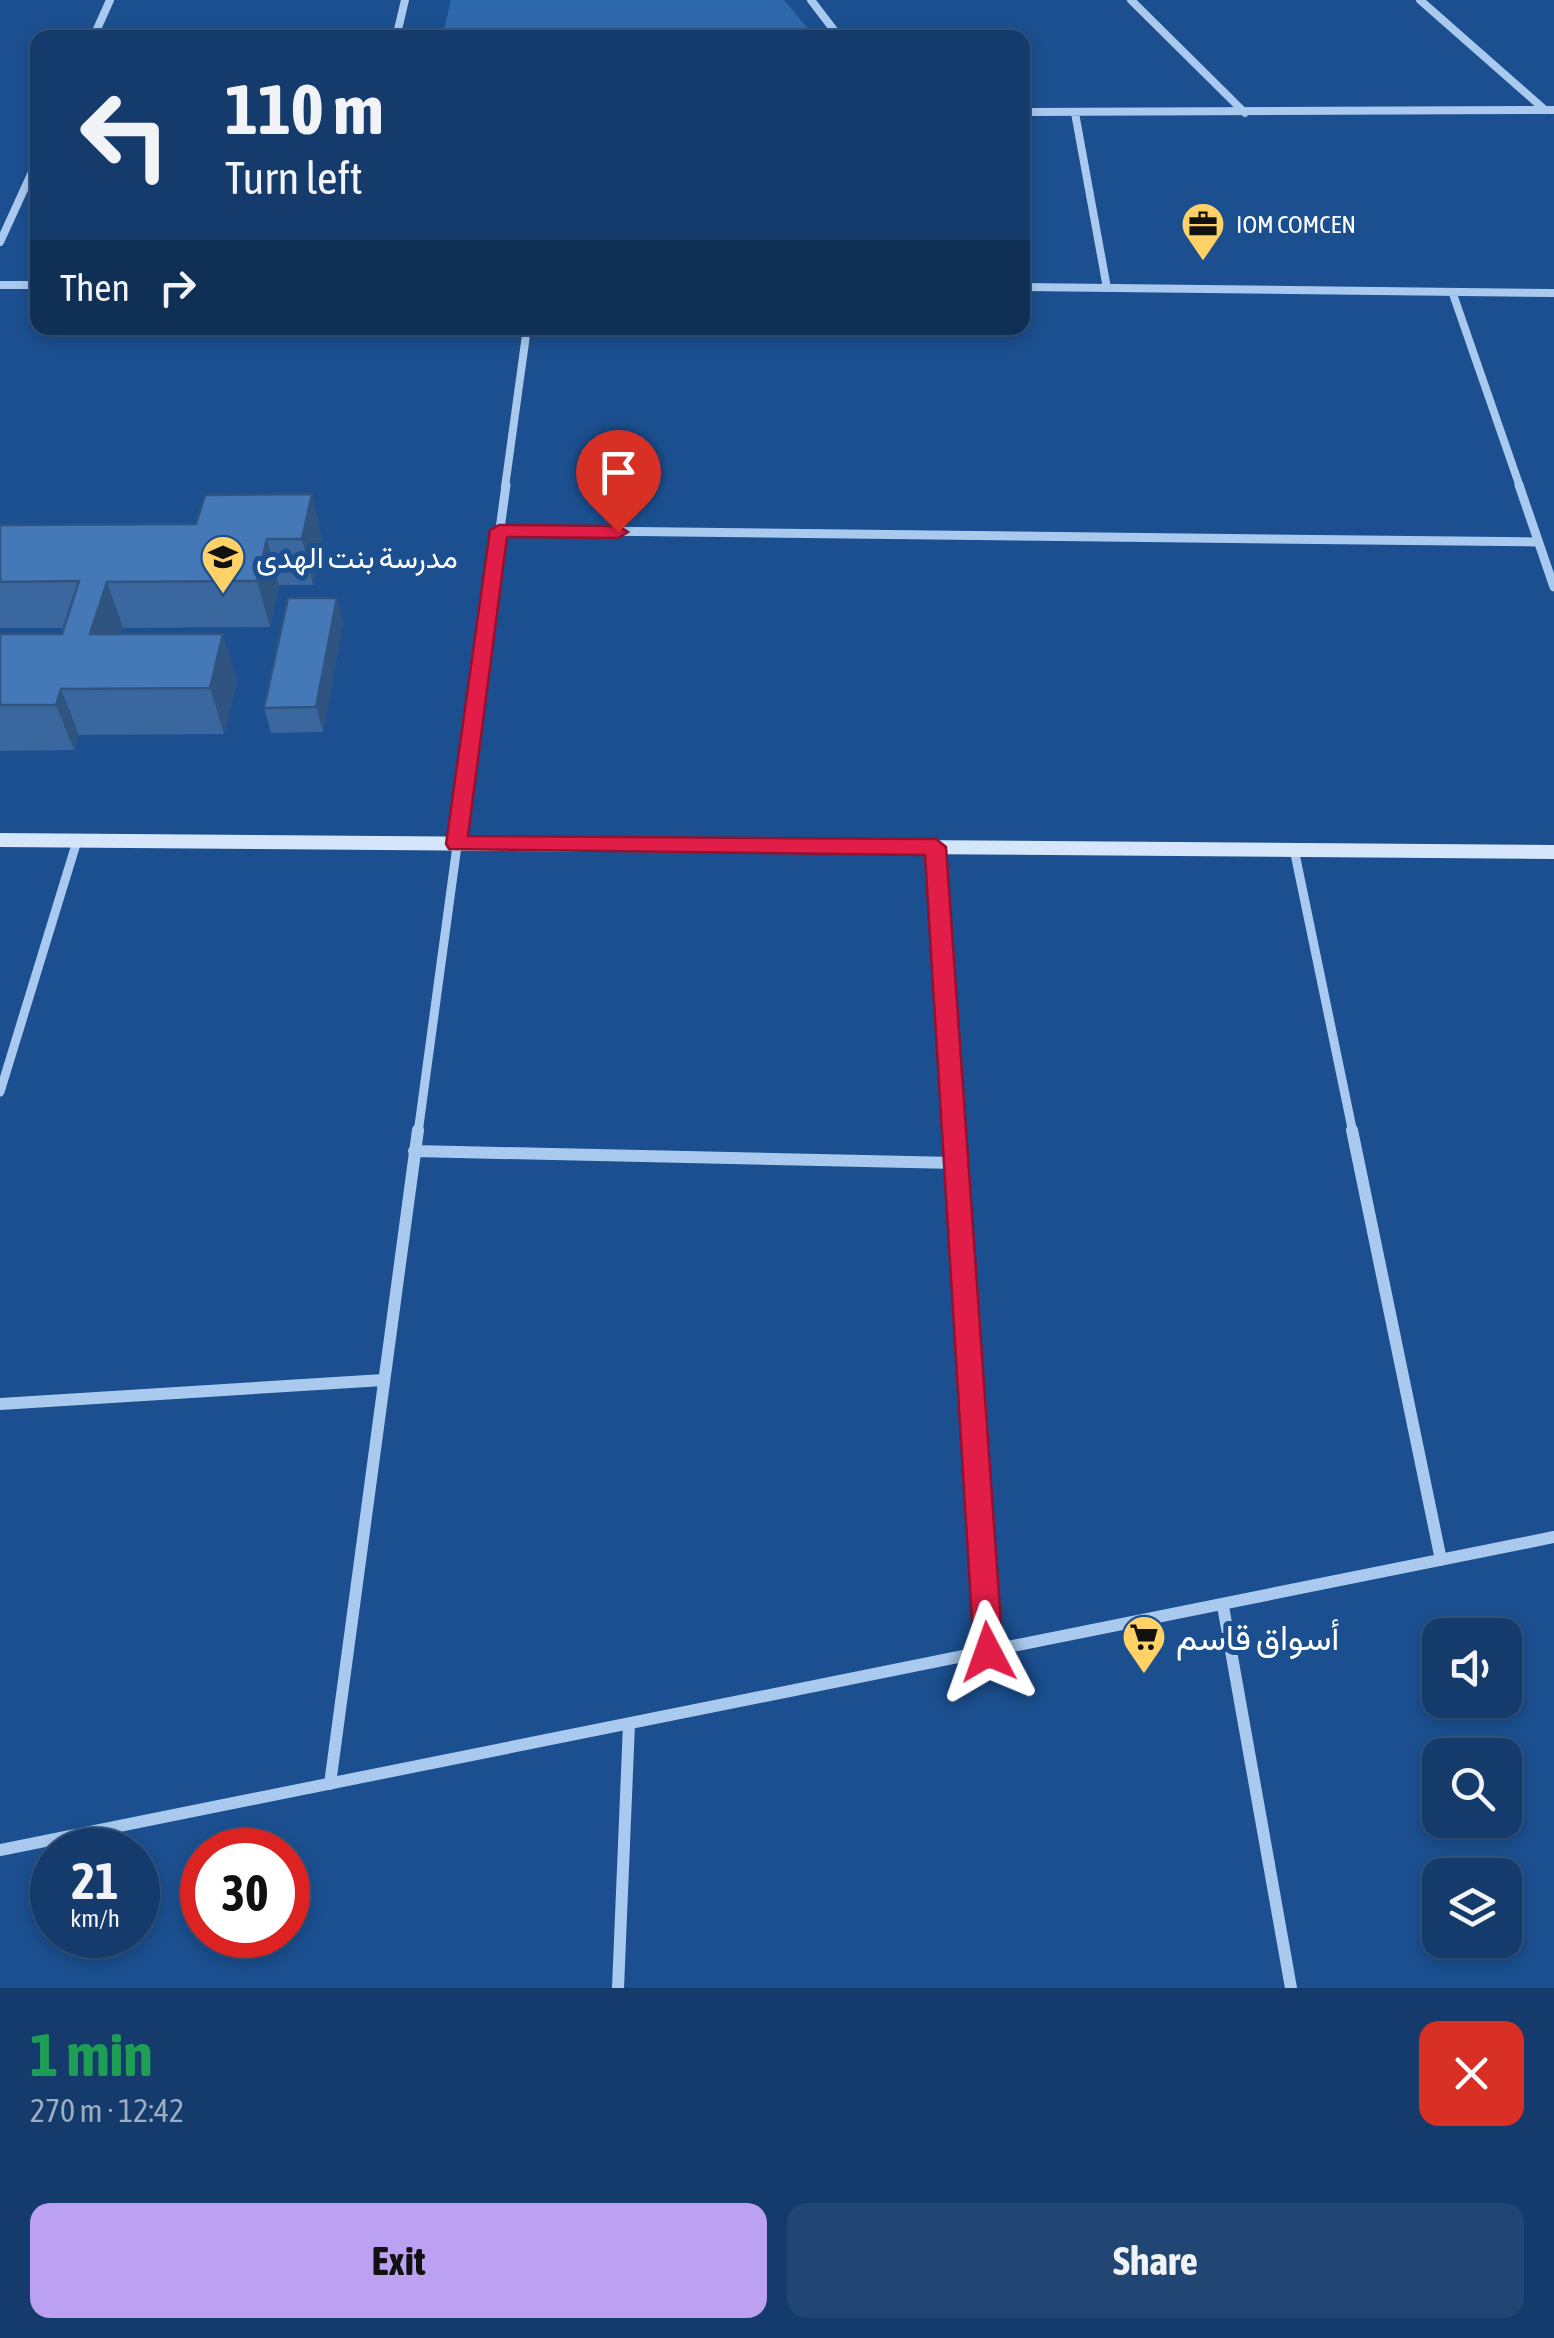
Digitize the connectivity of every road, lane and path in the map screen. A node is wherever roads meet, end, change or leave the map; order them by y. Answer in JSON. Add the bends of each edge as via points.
{"nodes":[{"id":1,"x":110,"y":0,"type":"edge"},
{"id":2,"x":405,"y":0,"type":"edge"},
{"id":3,"x":811,"y":0,"type":"edge"},
{"id":4,"x":1131,"y":0,"type":"edge"},
{"id":5,"x":1420,"y":0,"type":"edge"},
{"id":6,"x":96,"y":30,"type":"edge"},
{"id":7,"x":398,"y":30,"type":"edge"},
{"id":8,"x":834,"y":30,"type":"edge"},
{"id":9,"x":1549,"y":110,"type":"edge"},
{"id":10,"x":1030,"y":112,"type":"edge"},
{"id":11,"x":1074,"y":113,"type":"junction"},
{"id":12,"x":1245,"y":113,"type":"junction"},
{"id":13,"x":30,"y":176,"type":"edge"},
{"id":14,"x":0,"y":242,"type":"edge"},
{"id":15,"x":0,"y":285,"type":"edge"},
{"id":16,"x":30,"y":285,"type":"edge"},
{"id":17,"x":1030,"y":288,"type":"edge"},
{"id":18,"x":1106,"y":288,"type":"junction"},
{"id":19,"x":1554,"y":293,"type":"edge"},
{"id":20,"x":1454,"y":294,"type":"junction"},
{"id":21,"x":525,"y":335,"type":"edge"},
{"id":22,"x":499,"y":530,"type":"junction"},
{"id":23,"x":1538,"y":542,"type":"junction"},
{"id":24,"x":1554,"y":587,"type":"edge"},
{"id":25,"x":0,"y":840,"type":"edge"},
{"id":26,"x":77,"y":841,"type":"junction"},
{"id":27,"x":456,"y":844,"type":"junction"},
{"id":28,"x":936,"y":847,"type":"junction"},
{"id":29,"x":1294,"y":849,"type":"junction"},
{"id":30,"x":1554,"y":852,"type":"edge"},
{"id":31,"x":0,"y":1092,"type":"edge"},
{"id":32,"x":414,"y":1151,"type":"junction"},
{"id":33,"x":955,"y":1163,"type":"junction"},
{"id":34,"x":383,"y":1380,"type":"junction"},
{"id":35,"x":0,"y":1404,"type":"edge"},
{"id":36,"x":1554,"y":1537,"type":"edge"},
{"id":37,"x":1441,"y":1560,"type":"junction"},
{"id":38,"x":1223,"y":1606,"type":"junction"},
{"id":39,"x":988,"y":1652,"type":"junction"},
{"id":40,"x":628,"y":1724,"type":"junction"},
{"id":41,"x":330,"y":1784,"type":"junction"},
{"id":42,"x":0,"y":1850,"type":"edge"},
{"id":43,"x":618,"y":1988,"type":"edge"},
{"id":44,"x":1290,"y":1988,"type":"edge"}],
"edges":[{"from":1,"to":6,"type":"street"},
{"from":2,"to":7,"type":"street"},
{"from":3,"to":8,"type":"street"},
{"from":4,"to":12,"type":"street"},
{"from":5,"to":9,"type":"street"},
{"from":9,"to":12,"type":"street"},
{"from":10,"to":11,"type":"street"},
{"from":11,"to":12,"type":"street"},
{"from":11,"to":18,"type":"street"},
{"from":13,"to":14,"type":"street"},
{"from":15,"to":16,"type":"street"},
{"from":17,"to":18,"type":"street"},
{"from":18,"to":20,"type":"street"},
{"from":19,"to":20,"type":"street"},
{"from":20,"to":23,"type":"street"},
{"from":21,"to":22,"type":"street"},
{"from":22,"to":23,"type":"street"},
{"from":22,"to":27,"type":"street"},
{"from":23,"to":24,"type":"street"},
{"from":25,"to":26,"type":"street"},
{"from":26,"to":27,"type":"street"},
{"from":26,"to":31,"type":"street"},
{"from":27,"to":28,"type":"street"},
{"from":27,"to":32,"type":"street"},
{"from":28,"to":29,"type":"street"},
{"from":28,"to":33,"type":"street"},
{"from":29,"to":30,"type":"street"},
{"from":29,"to":37,"type":"street"},
{"from":32,"to":33,"type":"street"},
{"from":32,"to":34,"type":"street"},
{"from":33,"to":39,"type":"street"},
{"from":34,"to":35,"type":"street"},
{"from":34,"to":41,"type":"street"},
{"from":36,"to":37,"type":"street"},
{"from":37,"to":38,"type":"street"},
{"from":38,"to":39,"type":"street"},
{"from":38,"to":44,"type":"street"},
{"from":39,"to":40,"type":"street"},
{"from":40,"to":41,"type":"street"},
{"from":40,"to":43,"type":"street"},
{"from":41,"to":42,"type":"street"}]}
